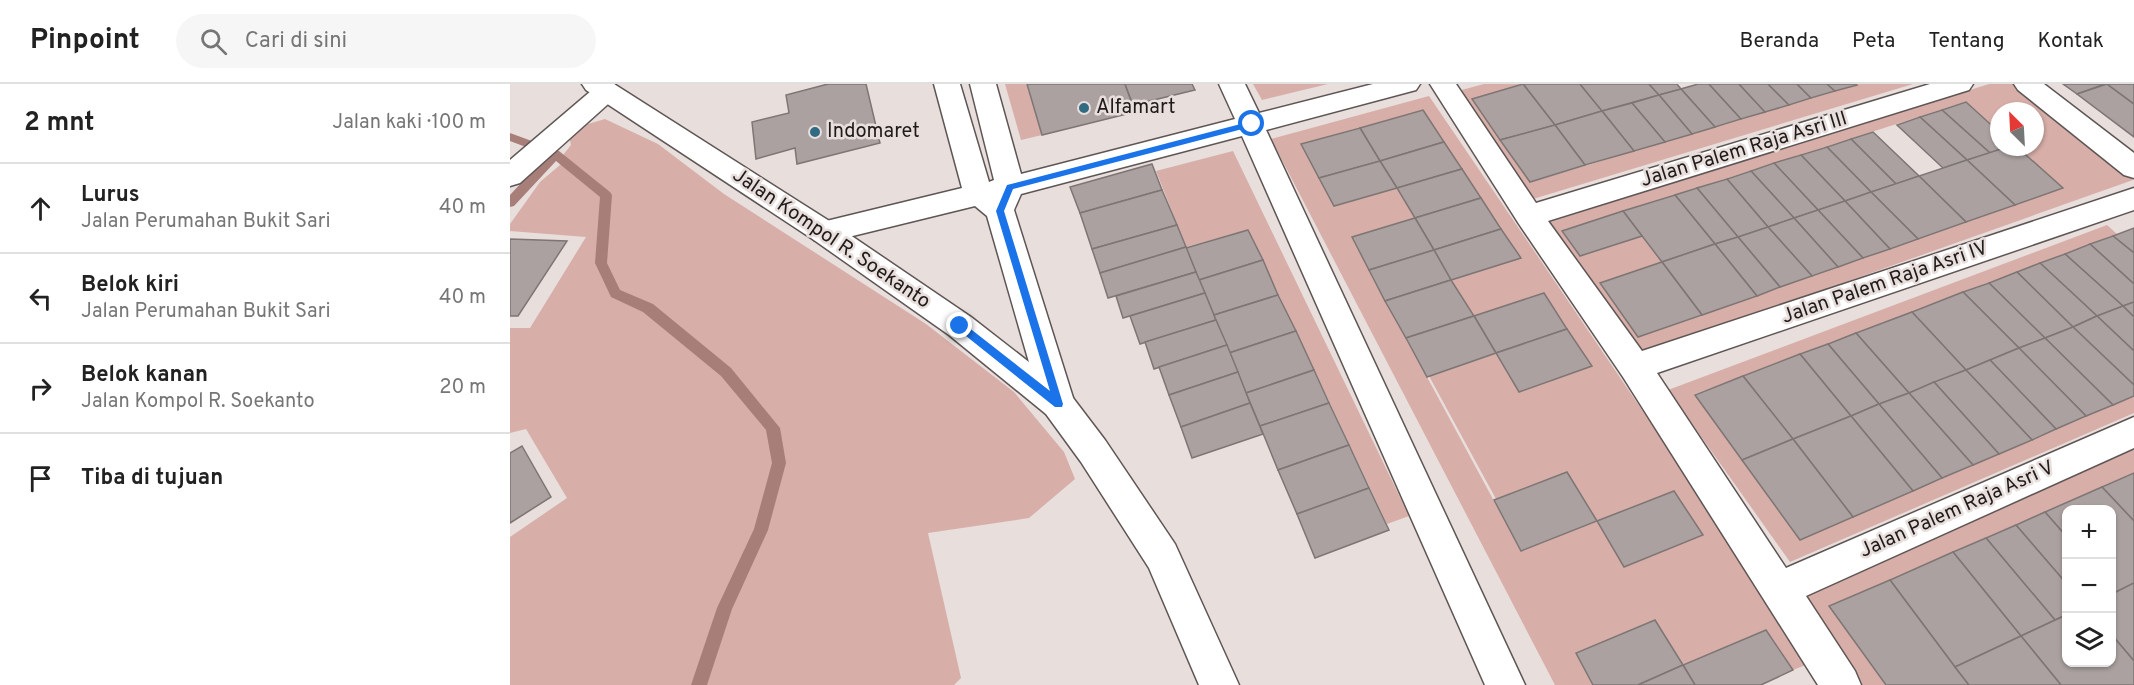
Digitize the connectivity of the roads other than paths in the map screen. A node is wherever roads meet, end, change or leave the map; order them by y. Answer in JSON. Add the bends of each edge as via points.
{"nodes":[{"id":1,"x":947,"y":84,"type":"edge"},
{"id":2,"x":983,"y":84,"type":"edge"},
{"id":3,"x":1233,"y":84,"type":"edge"},
{"id":4,"x":1407,"y":84,"type":"edge"},
{"id":5,"x":1443,"y":84,"type":"edge"},
{"id":6,"x":1960,"y":84,"type":"edge"},
{"id":7,"x":2027,"y":84,"type":"edge"},
{"id":8,"x":601,"y":88,"type":"edge"},
{"id":9,"x":1252,"y":124,"type":"junction"},
{"id":10,"x":2134,"y":168,"type":"edge"},
{"id":11,"x":517,"y":169,"type":"edge"},
{"id":12,"x":996,"y":197,"type":"junction"},
{"id":13,"x":2134,"y":199,"type":"edge"},
{"id":14,"x":1529,"y":216,"type":"junction"},
{"id":15,"x":824,"y":232,"type":"junction"},
{"id":16,"x":1635,"y":367,"type":"junction"},
{"id":17,"x":1058,"y":404,"type":"junction"},
{"id":18,"x":2134,"y":432,"type":"edge"},
{"id":19,"x":1780,"y":589,"type":"junction"},
{"id":20,"x":1219,"y":685,"type":"edge"},
{"id":21,"x":1505,"y":685,"type":"edge"},
{"id":22,"x":1841,"y":685,"type":"edge"}],
"edges":[{"from":1,"to":12,"type":"street"},
{"from":2,"to":12,"type":"street"},
{"from":3,"to":9,"type":"street"},
{"from":4,"to":9,"type":"street"},
{"from":5,"to":14,"type":"street"},
{"from":6,"to":14,"type":"street","name":"Jalan Palem Raja Asri III"},
{"from":7,"to":10,"type":"street"},
{"from":8,"to":11,"type":"street"},
{"from":8,"to":15,"type":"street","name":"Jalan Kompol R. Soekanto"},
{"from":9,"to":12,"type":"street"},
{"from":9,"to":21,"type":"street"},
{"from":12,"to":15,"type":"street"},
{"from":12,"to":17,"type":"street"},
{"from":13,"to":16,"type":"street","name":"Jalan Palem Raja Asri IV"},
{"from":14,"to":16,"type":"street"},
{"from":15,"to":17,"type":"street","name":"Jalan Kompol R. Soekanto","via":[[960,326]]},
{"from":16,"to":19,"type":"street"},
{"from":17,"to":20,"type":"street","name":"Jalan Kompol R. Soekanto","via":[[1162,556]]},
{"from":18,"to":19,"type":"street","name":"Jalan Palem Raja Asri V"},
{"from":19,"to":22,"type":"street"}]}
